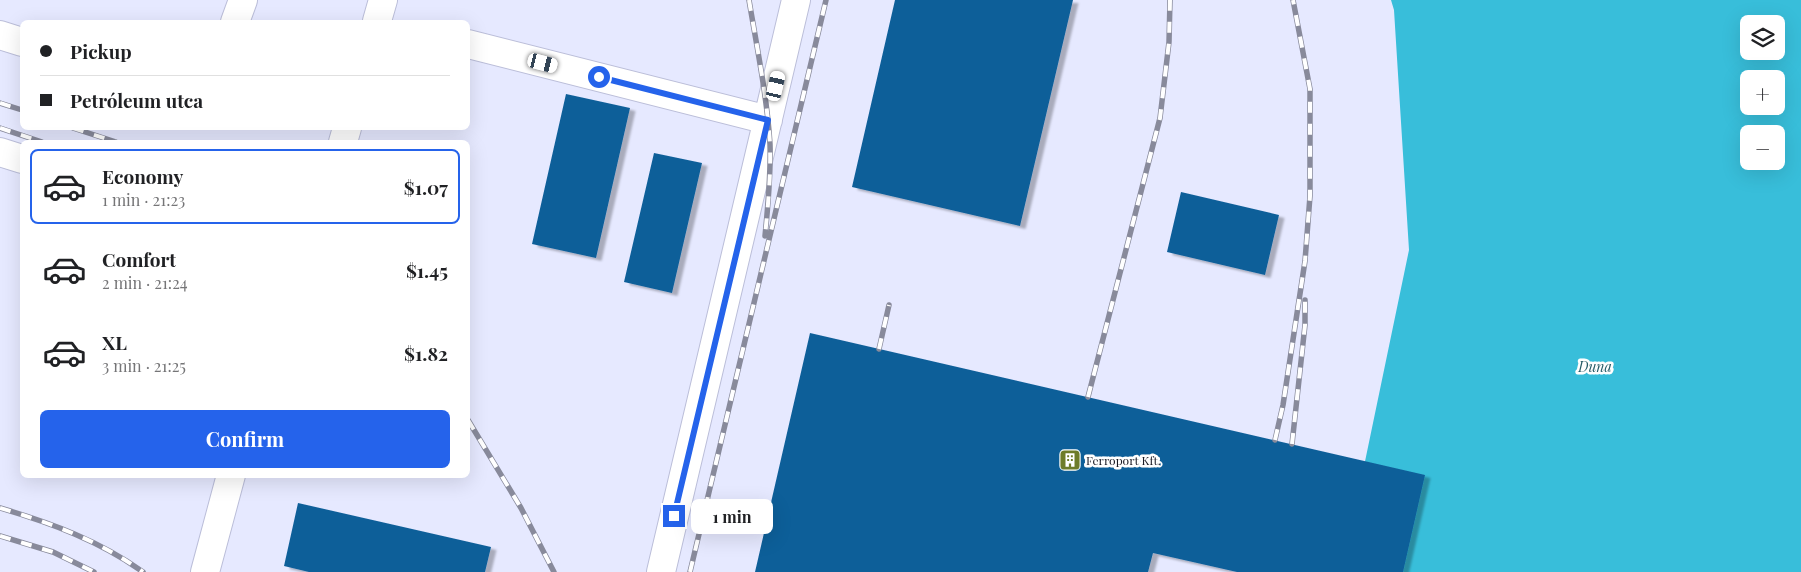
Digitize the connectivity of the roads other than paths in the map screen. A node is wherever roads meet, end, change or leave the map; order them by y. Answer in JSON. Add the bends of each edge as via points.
{"nodes":[{"id":1,"x":243,"y":0,"type":"edge"},
{"id":2,"x":796,"y":0,"type":"edge"},
{"id":3,"x":236,"y":20,"type":"edge"},
{"id":4,"x":0,"y":34,"type":"edge"},
{"id":5,"x":20,"y":41,"type":"edge"},
{"id":6,"x":470,"y":45,"type":"edge"},
{"id":7,"x":768,"y":120,"type":"junction"},
{"id":8,"x":0,"y":152,"type":"edge"},
{"id":9,"x":20,"y":158,"type":"edge"},
{"id":10,"x":230,"y":478,"type":"edge"},
{"id":11,"x":205,"y":572,"type":"edge"},
{"id":12,"x":661,"y":572,"type":"edge"}],
"edges":[{"from":1,"to":3,"type":"street"},
{"from":2,"to":7,"type":"street"},
{"from":4,"to":5,"type":"street"},
{"from":6,"to":7,"type":"street"},
{"from":7,"to":12,"type":"street"},
{"from":8,"to":9,"type":"street"},
{"from":10,"to":11,"type":"street"}]}
